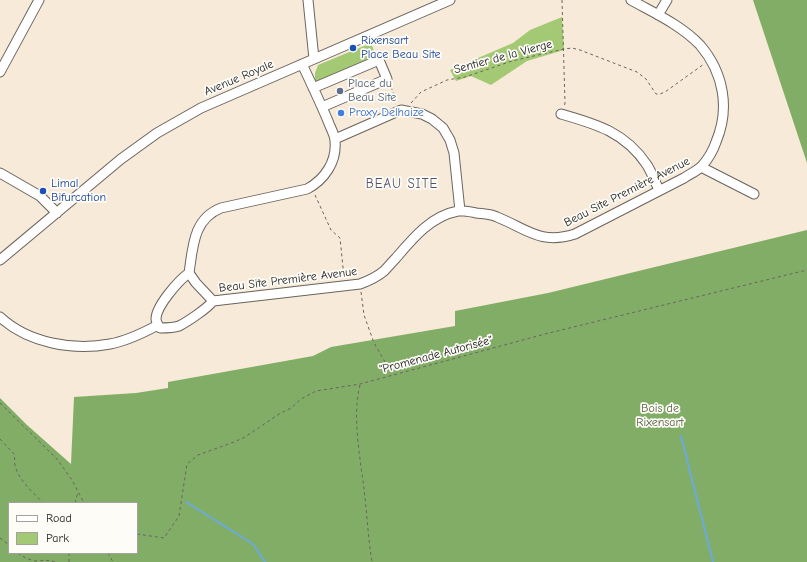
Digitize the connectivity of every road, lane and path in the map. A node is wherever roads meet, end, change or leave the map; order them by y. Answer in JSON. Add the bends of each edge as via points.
{"nodes":[{"id":1,"x":39,"y":0,"type":"edge"},
{"id":2,"x":308,"y":0,"type":"edge"},
{"id":3,"x":450,"y":0,"type":"edge"},
{"id":4,"x":562,"y":0,"type":"edge"},
{"id":5,"x":631,"y":0,"type":"edge"},
{"id":6,"x":667,"y":0,"type":"edge"},
{"id":7,"x":658,"y":16,"type":"junction"},
{"id":8,"x":564,"y":49,"type":"junction"},
{"id":9,"x":314,"y":59,"type":"junction"},
{"id":10,"x":711,"y":59,"type":"junction"},
{"id":11,"x":302,"y":64,"type":"junction"},
{"id":12,"x":0,"y":72,"type":"edge"},
{"id":13,"x":387,"y":78,"type":"junction"},
{"id":14,"x":313,"y":88,"type":"junction"},
{"id":15,"x":322,"y":107,"type":"junction"},
{"id":16,"x":405,"y":111,"type":"junction"},
{"id":17,"x":561,"y":114,"type":"joint"},
{"id":18,"x":335,"y":139,"type":"junction"},
{"id":19,"x":701,"y":167,"type":"junction"},
{"id":20,"x":0,"y":173,"type":"edge"},
{"id":21,"x":312,"y":187,"type":"junction"},
{"id":22,"x":659,"y":190,"type":"junction"},
{"id":23,"x":754,"y":194,"type":"dead end"},
{"id":24,"x":460,"y":211,"type":"junction"},
{"id":25,"x":57,"y":212,"type":"junction"},
{"id":26,"x":0,"y":260,"type":"edge"},
{"id":27,"x":807,"y":270,"type":"edge"},
{"id":28,"x":189,"y":273,"type":"junction"},
{"id":29,"x":360,"y":284,"type":"junction"},
{"id":30,"x":345,"y":287,"type":"junction"},
{"id":31,"x":213,"y":301,"type":"junction"},
{"id":32,"x":0,"y":317,"type":"edge"},
{"id":33,"x":158,"y":324,"type":"junction"},
{"id":34,"x":392,"y":375,"type":"junction"},
{"id":35,"x":360,"y":384,"type":"junction"},
{"id":36,"x":0,"y":403,"type":"edge"},
{"id":37,"x":0,"y":439,"type":"edge"},
{"id":38,"x":78,"y":491,"type":"junction"},
{"id":39,"x":42,"y":502,"type":"edge"},
{"id":40,"x":75,"y":502,"type":"edge"},
{"id":41,"x":84,"y":502,"type":"edge"},
{"id":42,"x":138,"y":534,"type":"edge"},
{"id":43,"x":0,"y":538,"type":"edge"},
{"id":44,"x":8,"y":545,"type":"edge"},
{"id":45,"x":19,"y":554,"type":"edge"},
{"id":46,"x":54,"y":562,"type":"edge"},
{"id":47,"x":372,"y":562,"type":"edge"}],
"edges":[{"from":1,"to":12,"type":"street"},
{"from":2,"to":9,"type":"street"},
{"from":3,"to":9,"type":"street","name":"Avenue Royale"},
{"from":4,"to":8,"type":"path"},
{"from":5,"to":7,"type":"street","name":"Beau Site Première Avenue"},
{"from":6,"to":7,"type":"street"},
{"from":7,"to":10,"type":"street","name":"Beau Site Première Avenue","via":[[686,33]]},
{"from":8,"to":10,"type":"path","name":"Sentier de la Vierge","via":[[580,50],[637,72],[646,79],[656,94],[665,92]]},
{"from":8,"to":16,"type":"path","name":"Sentier de la Vierge","via":[[448,80],[421,92]]},
{"from":8,"to":17,"type":"path","via":[[565,103]]},
{"from":9,"to":11,"type":"street","name":"Avenue Royale"},
{"from":10,"to":19,"type":"street","name":"Beau Site Première Avenue","via":[[722,87],[724,111],[715,145]]},
{"from":11,"to":14,"type":"street"},
{"from":11,"to":25,"type":"street","name":"Avenue Royale","via":[[201,108],[163,129]]},
{"from":13,"to":14,"type":"street","via":[[379,60]]},
{"from":13,"to":15,"type":"street"},
{"from":13,"to":16,"type":"path"},
{"from":14,"to":15,"type":"street"},
{"from":15,"to":18,"type":"street"},
{"from":16,"to":18,"type":"street"},
{"from":16,"to":24,"type":"street","via":[[432,119],[443,128],[450,140],[454,153]]},
{"from":17,"to":22,"type":"street","via":[[596,124],[622,139],[647,165]]},
{"from":18,"to":21,"type":"street","via":[[334,156],[330,167],[323,178]]},
{"from":19,"to":22,"type":"street","name":"Beau Site Première Avenue"},
{"from":19,"to":23,"type":"street"},
{"from":20,"to":25,"type":"street","via":[[40,196]]},
{"from":21,"to":28,"type":"street","via":[[214,211],[202,222],[195,236]]},
{"from":21,"to":30,"type":"path","via":[[331,230],[340,238]]},
{"from":22,"to":24,"type":"street","name":"Beau Site Première Avenue","via":[[575,234],[555,239],[541,237],[490,215]]},
{"from":24,"to":29,"type":"street","name":"Beau Site Première Avenue","via":[[435,220],[414,238],[384,271]]},
{"from":25,"to":26,"type":"street","name":"Avenue Royale"},
{"from":27,"to":34,"type":"path","name":"\"Promenade Autorisée\"","via":[[545,334]]},
{"from":28,"to":31,"type":"street"},
{"from":28,"to":33,"type":"street","via":[[160,306],[156,316]]},
{"from":29,"to":30,"type":"street","name":"Beau Site Première Avenue"},
{"from":29,"to":34,"type":"path","via":[[364,315],[374,343]]},
{"from":30,"to":31,"type":"street","name":"Beau Site Première Avenue"},
{"from":31,"to":33,"type":"street","via":[[179,326],[160,328]]},
{"from":32,"to":33,"type":"street","via":[[26,334],[67,346],[110,344],[141,334]]},
{"from":34,"to":35,"type":"path","name":"\"Promenade Autorisée\""},
{"from":35,"to":42,"type":"path","name":"\"Promenade Autorisée\"","via":[[316,391],[245,437],[198,456],[187,464],[179,516],[164,538]]},
{"from":35,"to":47,"type":"path","via":[[356,399],[358,442]]},
{"from":36,"to":38,"type":"path","via":[[57,459]]},
{"from":37,"to":39,"type":"path","via":[[15,455],[13,463],[21,478]]},
{"from":38,"to":40,"type":"path"},
{"from":38,"to":41,"type":"path"},
{"from":43,"to":44,"type":"path"},
{"from":45,"to":46,"type":"path","via":[[36,561]]}]}
